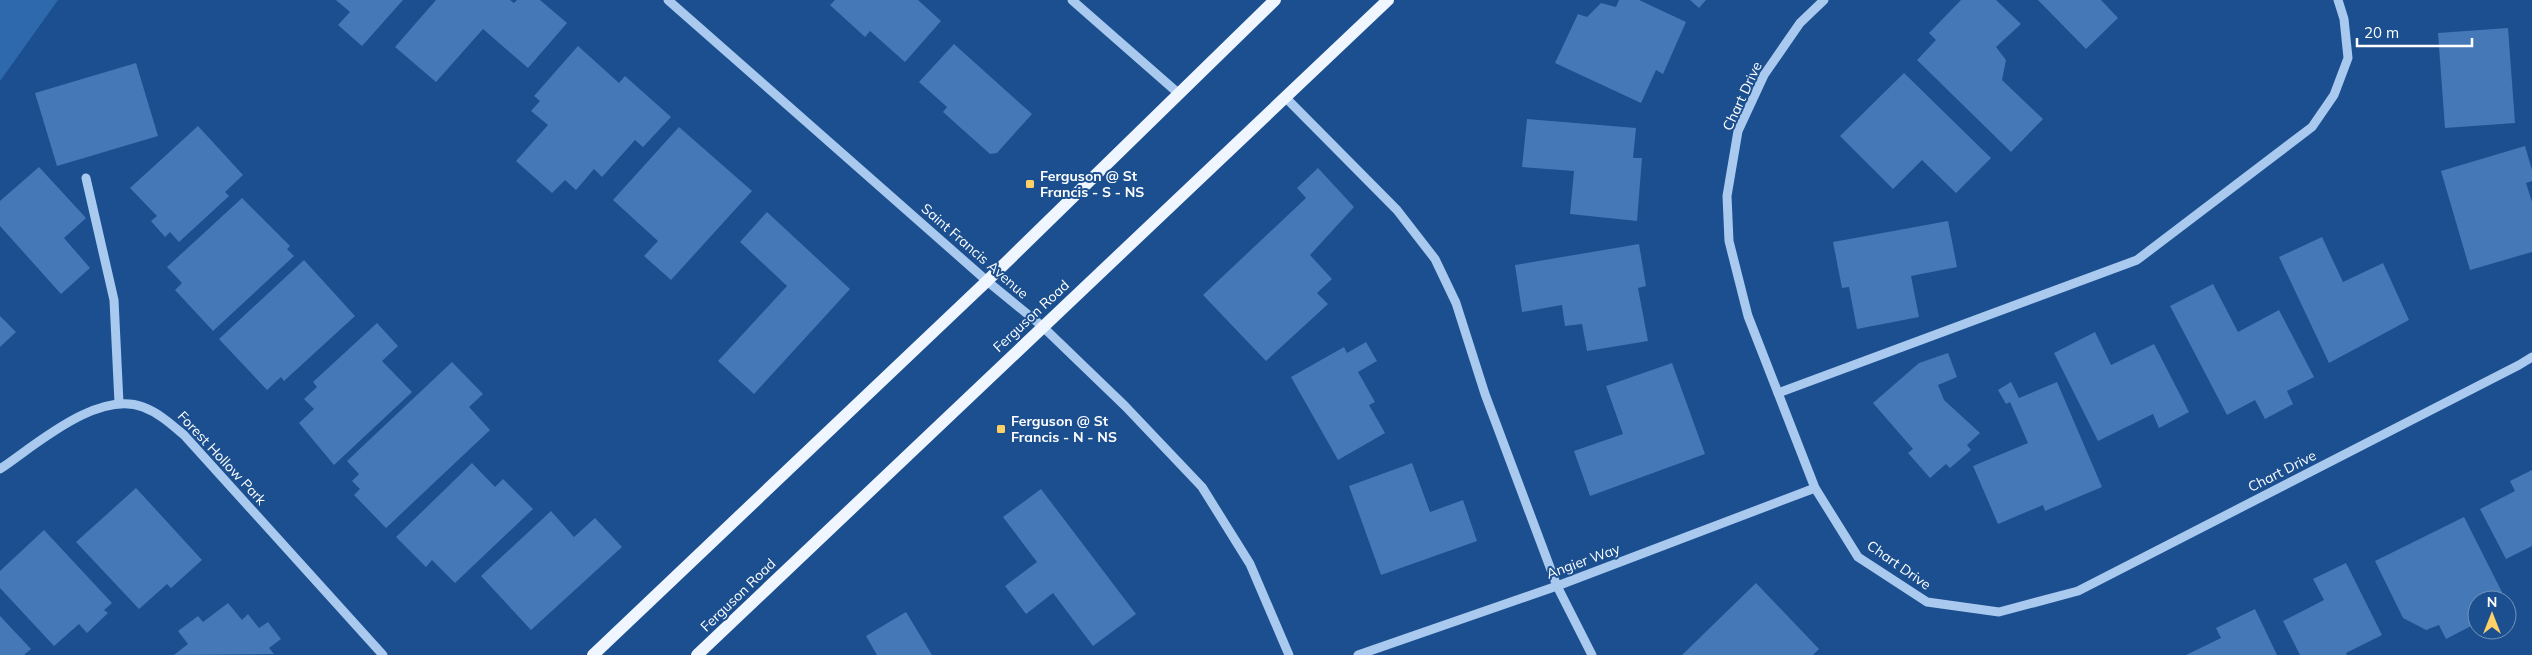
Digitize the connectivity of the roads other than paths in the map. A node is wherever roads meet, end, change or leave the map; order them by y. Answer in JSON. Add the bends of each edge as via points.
{"nodes":[{"id":1,"x":668,"y":0,"type":"edge"},
{"id":2,"x":1072,"y":0,"type":"edge"},
{"id":3,"x":1275,"y":0,"type":"edge"},
{"id":4,"x":1388,"y":0,"type":"edge"},
{"id":5,"x":1824,"y":0,"type":"edge"},
{"id":6,"x":2338,"y":0,"type":"edge"},
{"id":7,"x":1178,"y":93,"type":"junction"},
{"id":8,"x":1285,"y":97,"type":"junction"},
{"id":9,"x":86,"y":178,"type":"dead end"},
{"id":10,"x":986,"y":280,"type":"junction"},
{"id":11,"x":1042,"y":326,"type":"junction"},
{"id":12,"x":2532,"y":357,"type":"edge"},
{"id":13,"x":1778,"y":393,"type":"junction"},
{"id":14,"x":120,"y":404,"type":"junction"},
{"id":15,"x":0,"y":469,"type":"edge"},
{"id":16,"x":1815,"y":488,"type":"junction"},
{"id":17,"x":1557,"y":586,"type":"junction"},
{"id":18,"x":383,"y":655,"type":"edge"},
{"id":19,"x":593,"y":655,"type":"edge"},
{"id":20,"x":697,"y":655,"type":"edge"},
{"id":21,"x":1288,"y":655,"type":"edge"},
{"id":22,"x":1358,"y":655,"type":"edge"},
{"id":23,"x":1592,"y":655,"type":"edge"}],
"edges":[{"from":1,"to":10,"type":"street","name":"Saint Francis Avenue"},
{"from":2,"to":7,"type":"street"},
{"from":3,"to":7,"type":"main road"},
{"from":4,"to":8,"type":"main road","name":"Ferguson Road"},
{"from":5,"to":13,"type":"street","name":"Chart Drive","via":[[1800,23],[1764,76],[1738,131],[1727,196],[1729,241],[1748,316]]},
{"from":6,"to":13,"type":"street","via":[[2344,19],[2348,58],[2334,95],[2312,127],[2137,260]]},
{"from":7,"to":10,"type":"main road"},
{"from":8,"to":11,"type":"main road","name":"Ferguson Road"},
{"from":8,"to":17,"type":"street","via":[[1397,210],[1435,259],[1456,303],[1485,394]]},
{"from":9,"to":14,"type":"street","via":[[114,300]]},
{"from":10,"to":11,"type":"street","name":"Saint Francis Avenue"},
{"from":10,"to":19,"type":"main road"},
{"from":11,"to":20,"type":"main road","name":"Ferguson Road"},
{"from":11,"to":21,"type":"street","name":"Saint Francis Avenue","via":[[1202,487],[1250,564]]},
{"from":12,"to":16,"type":"street","name":"Chart Drive","via":[[2078,591],[1999,612],[1927,602],[1858,557]]},
{"from":13,"to":16,"type":"street","name":"Chart Drive"},
{"from":14,"to":15,"type":"street","name":"Forest Hollow Park","via":[[92,410],[68,423]]},
{"from":14,"to":18,"type":"street","name":"Forest Hollow Park","via":[[142,407],[164,418],[184,435]]},
{"from":16,"to":17,"type":"street","name":"Angier Way"},
{"from":17,"to":22,"type":"street","name":"Angier Way"},
{"from":17,"to":23,"type":"street"}]}
